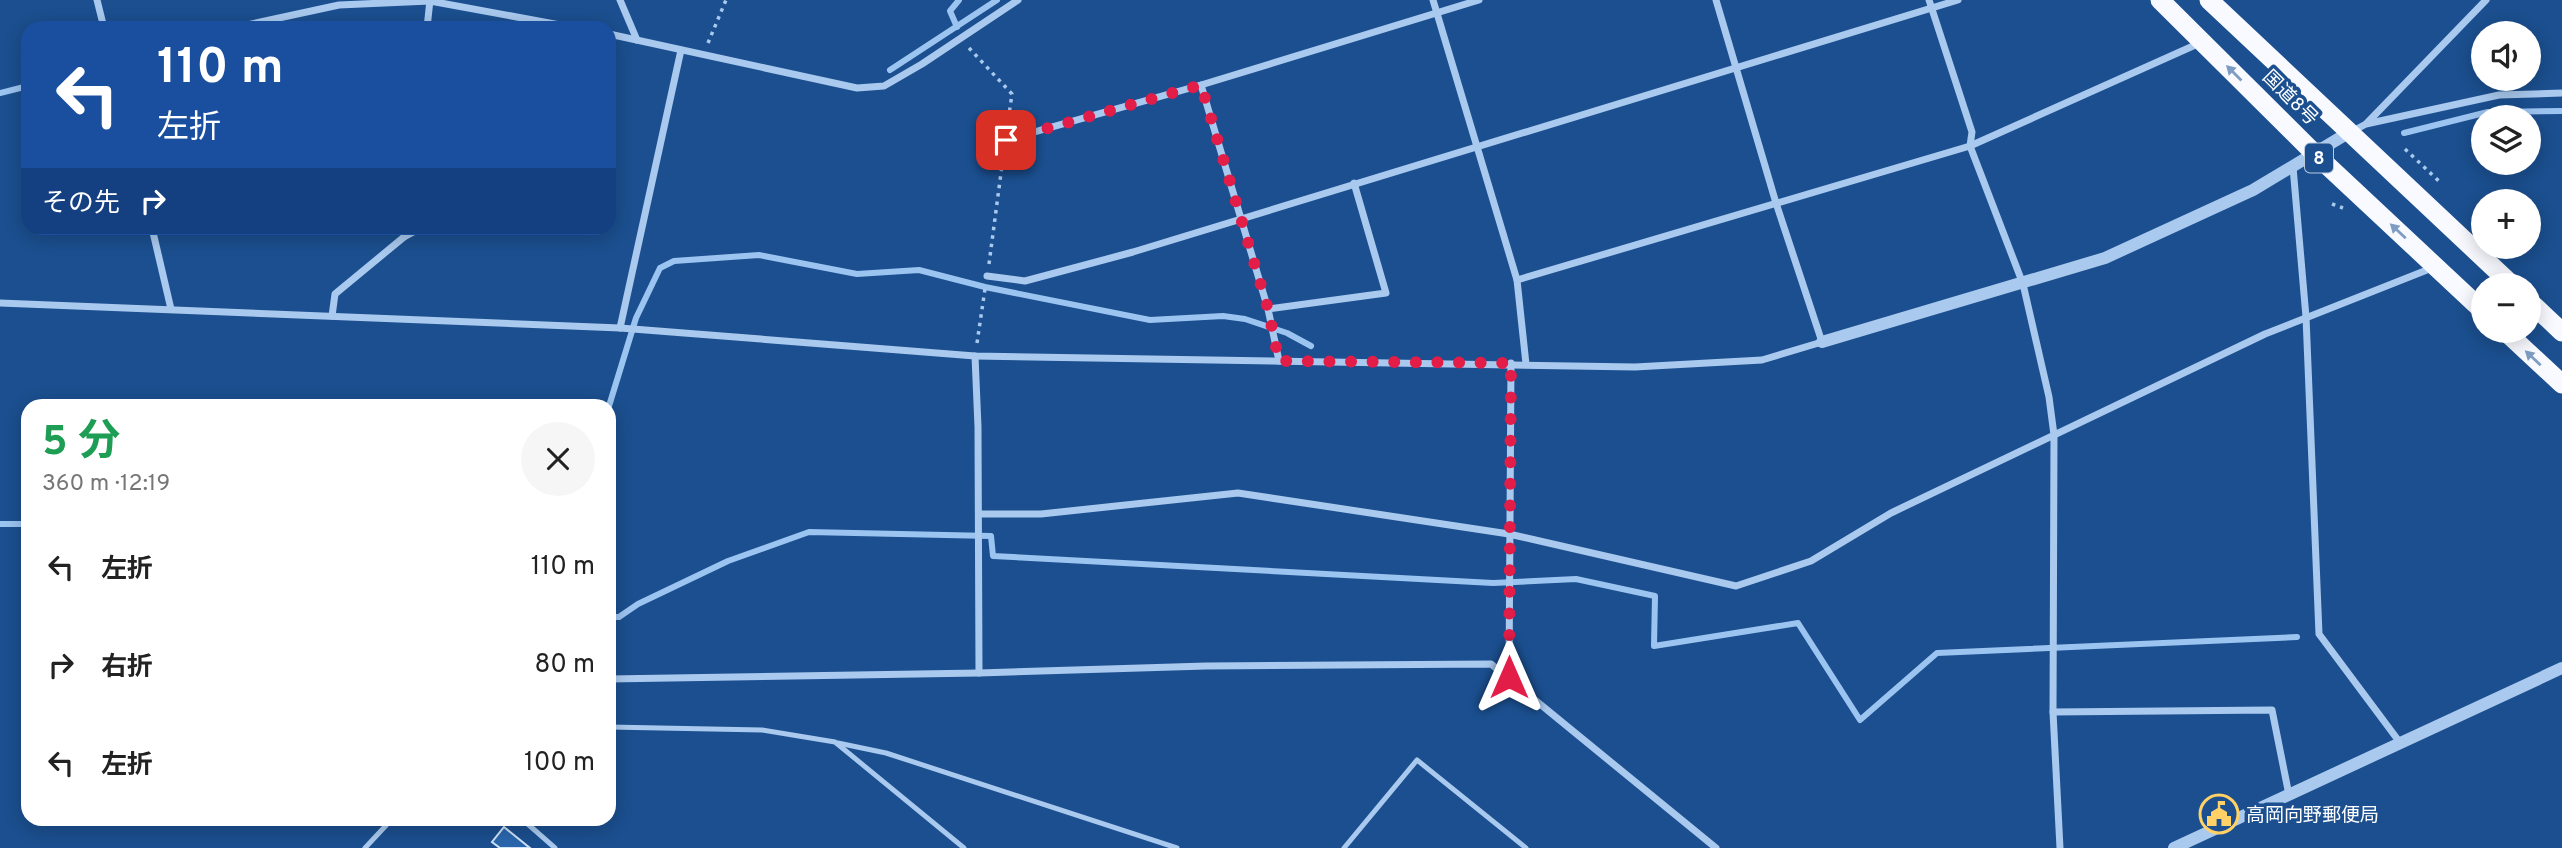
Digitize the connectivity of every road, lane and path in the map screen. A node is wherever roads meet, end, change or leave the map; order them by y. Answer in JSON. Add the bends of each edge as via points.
{"nodes":[{"id":1,"x":97,"y":0,"type":"edge"},
{"id":2,"x":430,"y":0,"type":"edge"},
{"id":3,"x":620,"y":0,"type":"edge"},
{"id":4,"x":726,"y":0,"type":"edge"},
{"id":5,"x":1018,"y":0,"type":"edge"},
{"id":6,"x":1433,"y":0,"type":"edge"},
{"id":7,"x":1479,"y":0,"type":"edge"},
{"id":8,"x":1716,"y":0,"type":"edge"},
{"id":9,"x":1958,"y":0,"type":"edge"},
{"id":10,"x":2160,"y":0,"type":"edge"},
{"id":11,"x":2210,"y":0,"type":"edge"},
{"id":12,"x":2486,"y":0,"type":"edge"},
{"id":13,"x":1930,"y":4,"type":"edge"},
{"id":14,"x":1437,"y":13,"type":"junction"},
{"id":15,"x":102,"y":21,"type":"edge"},
{"id":16,"x":265,"y":21,"type":"edge"},
{"id":17,"x":428,"y":21,"type":"edge"},
{"id":18,"x":532,"y":21,"type":"edge"},
{"id":19,"x":616,"y":36,"type":"edge"},
{"id":20,"x":961,"y":39,"type":"junction"},
{"id":21,"x":637,"y":40,"type":"junction"},
{"id":22,"x":2202,"y":42,"type":"junction"},
{"id":23,"x":681,"y":50,"type":"junction"},
{"id":24,"x":703,"y":54,"type":"junction"},
{"id":25,"x":1736,"y":67,"type":"junction"},
{"id":26,"x":1201,"y":85,"type":"junction"},
{"id":27,"x":2562,"y":93,"type":"edge"},
{"id":28,"x":2366,"y":124,"type":"junction"},
{"id":29,"x":2348,"y":133,"type":"junction"},
{"id":30,"x":1006,"y":140,"type":"junction"},
{"id":31,"x":1476,"y":145,"type":"junction"},
{"id":32,"x":1970,"y":146,"type":"junction"},
{"id":33,"x":2406,"y":149,"type":"dead end"},
{"id":34,"x":2314,"y":153,"type":"junction"},
{"id":35,"x":2293,"y":167,"type":"junction"},
{"id":36,"x":1354,"y":183,"type":"junction"},
{"id":37,"x":2442,"y":184,"type":"dead end"},
{"id":38,"x":1776,"y":203,"type":"junction"},
{"id":39,"x":2332,"y":204,"type":"dead end"},
{"id":40,"x":2346,"y":209,"type":"dead end"},
{"id":41,"x":1241,"y":217,"type":"junction"},
{"id":42,"x":154,"y":235,"type":"edge"},
{"id":43,"x":408,"y":235,"type":"edge"},
{"id":44,"x":404,"y":237,"type":"joint"},
{"id":45,"x":2436,"y":266,"type":"junction"},
{"id":46,"x":2499,"y":273,"type":"edge"},
{"id":47,"x":987,"y":276,"type":"junction"},
{"id":48,"x":1517,"y":280,"type":"junction"},
{"id":49,"x":2023,"y":284,"type":"junction"},
{"id":50,"x":2471,"y":300,"type":"edge"},
{"id":51,"x":0,"y":303,"type":"edge"},
{"id":52,"x":171,"y":309,"type":"junction"},
{"id":53,"x":1268,"y":309,"type":"junction"},
{"id":54,"x":2541,"y":312,"type":"edge"},
{"id":55,"x":332,"y":316,"type":"junction"},
{"id":56,"x":2306,"y":317,"type":"junction"},
{"id":57,"x":620,"y":328,"type":"junction"},
{"id":58,"x":2562,"y":332,"type":"edge"},
{"id":59,"x":1822,"y":342,"type":"junction"},
{"id":60,"x":2518,"y":343,"type":"edge"},
{"id":61,"x":975,"y":356,"type":"junction"},
{"id":62,"x":1279,"y":361,"type":"junction"},
{"id":63,"x":1511,"y":363,"type":"junction"},
{"id":64,"x":1526,"y":364,"type":"junction"},
{"id":65,"x":2562,"y":384,"type":"edge"},
{"id":66,"x":2053,"y":435,"type":"junction"},
{"id":67,"x":979,"y":514,"type":"junction"},
{"id":68,"x":1509,"y":534,"type":"junction"},
{"id":69,"x":2562,"y":668,"type":"edge"},
{"id":70,"x":979,"y":673,"type":"junction"},
{"id":71,"x":1509,"y":677,"type":"junction"},
{"id":72,"x":616,"y":679,"type":"edge"},
{"id":73,"x":2053,"y":712,"type":"junction"},
{"id":74,"x":616,"y":727,"type":"edge"},
{"id":75,"x":835,"y":742,"type":"junction"},
{"id":76,"x":2401,"y":744,"type":"junction"},
{"id":77,"x":2289,"y":796,"type":"junction"},
{"id":78,"x":385,"y":826,"type":"edge"},
{"id":79,"x":530,"y":826,"type":"edge"},
{"id":80,"x":2201,"y":842,"type":"edge"},
{"id":81,"x":365,"y":848,"type":"edge"},
{"id":82,"x":555,"y":848,"type":"edge"},
{"id":83,"x":964,"y":848,"type":"edge"},
{"id":84,"x":1177,"y":848,"type":"edge"},
{"id":85,"x":1344,"y":848,"type":"edge"},
{"id":86,"x":1526,"y":848,"type":"edge"},
{"id":87,"x":1716,"y":848,"type":"edge"},
{"id":88,"x":2060,"y":848,"type":"edge"},
{"id":89,"x":2174,"y":848,"type":"edge"}],
"edges":[{"from":1,"to":15,"type":"street"},
{"from":2,"to":16,"type":"street","via":[[339,5]]},
{"from":2,"to":17,"type":"street"},
{"from":2,"to":18,"type":"street"},
{"from":3,"to":21,"type":"street"},
{"from":4,"to":24,"type":"path"},
{"from":5,"to":20,"type":"street"},
{"from":6,"to":14,"type":"street"},
{"from":7,"to":14,"type":"street"},
{"from":8,"to":25,"type":"street"},
{"from":9,"to":13,"type":"street"},
{"from":10,"to":22,"type":"highway","name":"国道8号","number":"8"},
{"from":11,"to":29,"type":"highway","name":"国道8号","number":"8"},
{"from":12,"to":28,"type":"street"},
{"from":13,"to":25,"type":"street"},
{"from":13,"to":32,"type":"street","via":[[1972,132]]},
{"from":14,"to":26,"type":"street"},
{"from":14,"to":31,"type":"street"},
{"from":19,"to":21,"type":"street"},
{"from":20,"to":24,"type":"street","via":[[884,86],[857,88]]},
{"from":20,"to":30,"type":"path","via":[[1012,94]]},
{"from":21,"to":23,"type":"street"},
{"from":22,"to":32,"type":"street"},
{"from":34,"to":22,"type":"highway","name":"国道8号","number":"8","one_way":true},
{"from":23,"to":24,"type":"street"},
{"from":23,"to":57,"type":"street"},
{"from":25,"to":31,"type":"street"},
{"from":25,"to":38,"type":"street"},
{"from":26,"to":30,"type":"street"},
{"from":26,"to":41,"type":"street"},
{"from":27,"to":28,"type":"street","via":[[2499,95]]},
{"from":28,"to":29,"type":"street"},
{"from":29,"to":34,"type":"street"},
{"from":29,"to":46,"type":"highway","name":"国道8号","number":"8"},
{"from":30,"to":47,"type":"path"},
{"from":31,"to":36,"type":"street"},
{"from":31,"to":48,"type":"street"},
{"from":32,"to":38,"type":"street"},
{"from":32,"to":49,"type":"street"},
{"from":33,"to":37,"type":"path"},
{"from":34,"to":35,"type":"street"},
{"from":45,"to":34,"type":"highway","name":"国道8号","number":"8","one_way":true},
{"from":35,"to":49,"type":"street","via":[[2181,226],[2105,258]]},
{"from":35,"to":56,"type":"street"},
{"from":36,"to":41,"type":"street"},
{"from":36,"to":53,"type":"street","via":[[1386,293]]},
{"from":38,"to":48,"type":"street"},
{"from":38,"to":59,"type":"street"},
{"from":39,"to":40,"type":"path"},
{"from":41,"to":47,"type":"street","via":[[1024,281]]},
{"from":41,"to":53,"type":"street"},
{"from":42,"to":52,"type":"street"},
{"from":43,"to":44,"type":"street"},
{"from":44,"to":55,"type":"street","via":[[335,294]]},
{"from":45,"to":50,"type":"highway","name":"国道8号","number":"8"},
{"from":45,"to":56,"type":"street"},
{"from":47,"to":61,"type":"path"},
{"from":48,"to":64,"type":"street"},
{"from":49,"to":59,"type":"street"},
{"from":49,"to":66,"type":"street"},
{"from":51,"to":52,"type":"street"},
{"from":52,"to":55,"type":"street"},
{"from":53,"to":62,"type":"street"},
{"from":54,"to":58,"type":"highway"},
{"from":55,"to":57,"type":"street"},
{"from":56,"to":66,"type":"street"},
{"from":56,"to":76,"type":"street","via":[[2319,634]]},
{"from":57,"to":61,"type":"street"},
{"from":59,"to":64,"type":"street","via":[[1762,360],[1635,367]]},
{"from":65,"to":60,"type":"highway","one_way":true},
{"from":61,"to":62,"type":"street"},
{"from":61,"to":67,"type":"street"},
{"from":62,"to":63,"type":"street"},
{"from":63,"to":64,"type":"street"},
{"from":63,"to":68,"type":"street"},
{"from":66,"to":68,"type":"street","via":[[1891,513],[1811,561],[1736,586]]},
{"from":66,"to":73,"type":"street"},
{"from":67,"to":68,"type":"street","via":[[1041,514],[1238,493]]},
{"from":67,"to":70,"type":"street"},
{"from":68,"to":71,"type":"street"},
{"from":69,"to":76,"type":"street"},
{"from":70,"to":71,"type":"street","via":[[1490,664]]},
{"from":70,"to":72,"type":"street"},
{"from":71,"to":87,"type":"street"},
{"from":73,"to":77,"type":"street","via":[[2272,710]]},
{"from":73,"to":88,"type":"street"},
{"from":74,"to":75,"type":"lane","via":[[762,730]]},
{"from":75,"to":83,"type":"lane"},
{"from":75,"to":84,"type":"lane","via":[[886,754]]},
{"from":76,"to":77,"type":"street"},
{"from":77,"to":80,"type":"street"},
{"from":78,"to":81,"type":"lane"},
{"from":79,"to":82,"type":"lane"},
{"from":80,"to":89,"type":"street"},
{"from":85,"to":86,"type":"lane","via":[[1417,760]]}]}
